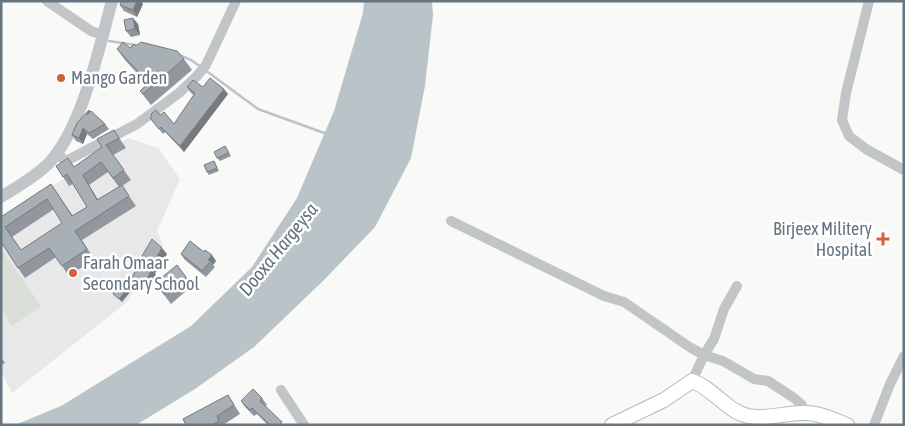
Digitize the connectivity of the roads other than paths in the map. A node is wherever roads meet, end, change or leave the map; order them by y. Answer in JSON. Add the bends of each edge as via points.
{"nodes":[{"id":1,"x":47,"y":1,"type":"edge"},
{"id":2,"x":112,"y":1,"type":"edge"},
{"id":3,"x":236,"y":1,"type":"edge"},
{"id":4,"x":869,"y":1,"type":"edge"},
{"id":5,"x":103,"y":35,"type":"junction"},
{"id":6,"x":57,"y":154,"type":"junction"},
{"id":7,"x":904,"y":170,"type":"edge"},
{"id":8,"x":1,"y":197,"type":"edge"},
{"id":9,"x":451,"y":222,"type":"dead end"},
{"id":10,"x":737,"y":286,"type":"dead end"},
{"id":11,"x":704,"y":355,"type":"junction"},
{"id":12,"x":904,"y":356,"type":"edge"},
{"id":13,"x":692,"y":381,"type":"junction"},
{"id":14,"x":282,"y":390,"type":"dead end"},
{"id":15,"x":806,"y":412,"type":"junction"},
{"id":16,"x":304,"y":425,"type":"edge"},
{"id":17,"x":612,"y":425,"type":"edge"},
{"id":18,"x":847,"y":425,"type":"edge"},
{"id":19,"x":874,"y":425,"type":"edge"}],
"edges":[{"from":1,"to":5,"type":"street","via":[[91,31]]},
{"from":2,"to":5,"type":"street"},
{"from":3,"to":6,"type":"street","via":[[206,65],[179,92],[137,124],[66,160]]},
{"from":4,"to":7,"type":"street","via":[[842,120],[849,136]]},
{"from":5,"to":6,"type":"street","via":[[80,106]]},
{"from":6,"to":8,"type":"street","via":[[31,178]]},
{"from":9,"to":11,"type":"street","via":[[604,296],[624,302]]},
{"from":10,"to":11,"type":"street"},
{"from":11,"to":13,"type":"street"},
{"from":11,"to":15,"type":"street","via":[[723,361],[754,379],[768,381],[794,398]]},
{"from":12,"to":19,"type":"street"},
{"from":13,"to":15,"type":"main road","via":[[702,384],[746,415],[766,417]]},
{"from":13,"to":17,"type":"main road","via":[[664,400]]},
{"from":14,"to":16,"type":"street"},
{"from":15,"to":18,"type":"main road"}]}
